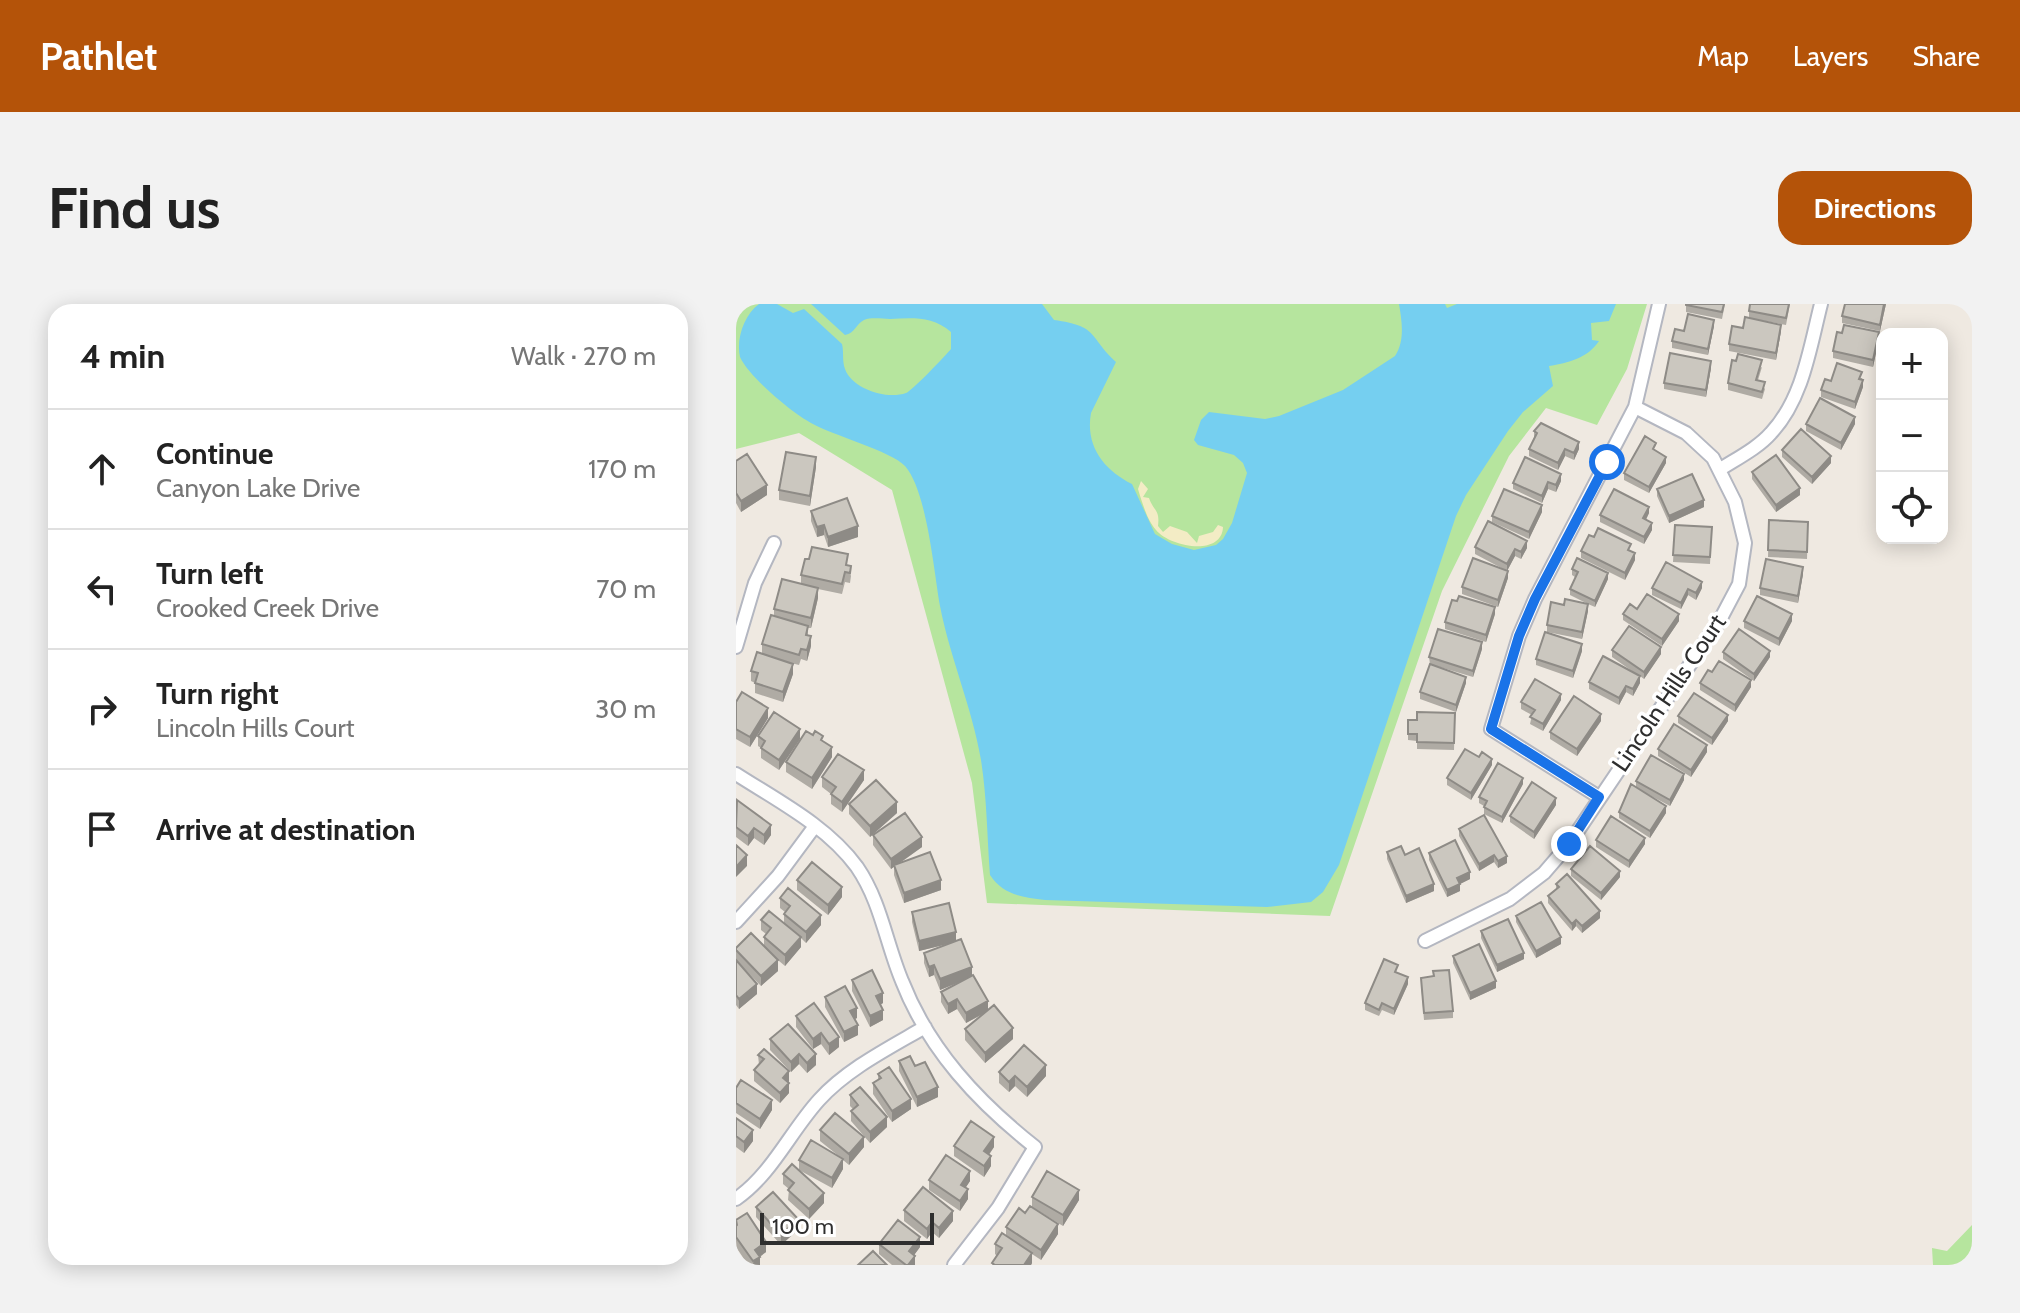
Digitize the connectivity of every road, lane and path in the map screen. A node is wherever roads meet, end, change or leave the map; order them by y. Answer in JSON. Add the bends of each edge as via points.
{"nodes":[{"id":1,"x":1659,"y":304,"type":"edge"},
{"id":2,"x":1821,"y":304,"type":"edge"},
{"id":3,"x":1635,"y":407,"type":"junction"},
{"id":4,"x":1719,"y":470,"type":"junction"},
{"id":5,"x":774,"y":543,"type":"dead end"},
{"id":6,"x":736,"y":647,"type":"edge"},
{"id":7,"x":736,"y":774,"type":"edge"},
{"id":8,"x":1599,"y":797,"type":"junction"},
{"id":9,"x":815,"y":826,"type":"junction"},
{"id":10,"x":736,"y":922,"type":"edge"},
{"id":11,"x":1425,"y":941,"type":"dead end"},
{"id":12,"x":925,"y":1027,"type":"junction"},
{"id":13,"x":736,"y":1199,"type":"edge"},
{"id":14,"x":954,"y":1265,"type":"edge"}],
"edges":[{"from":1,"to":3,"type":"street"},
{"from":2,"to":4,"type":"street","via":[[1791,404],[1771,435]]},
{"from":3,"to":4,"type":"street","name":"Lincoln Hills Court","via":[[1686,433]]},
{"from":3,"to":8,"type":"street","via":[[1535,599],[1491,729]]},
{"from":4,"to":8,"type":"street","name":"Lincoln Hills Court","via":[[1735,502],[1745,543],[1739,584]]},
{"from":5,"to":6,"type":"street","via":[[755,583]]},
{"from":7,"to":9,"type":"street"},
{"from":8,"to":11,"type":"street","name":"Lincoln Hills Court","via":[[1544,873],[1510,899]]},
{"from":9,"to":10,"type":"street"},
{"from":9,"to":12,"type":"street","via":[[840,846],[867,882],[903,985]]},
{"from":12,"to":13,"type":"street","via":[[820,1099],[774,1162]]},
{"from":12,"to":14,"type":"street","via":[[976,1096],[1035,1147],[998,1208]]}]}
